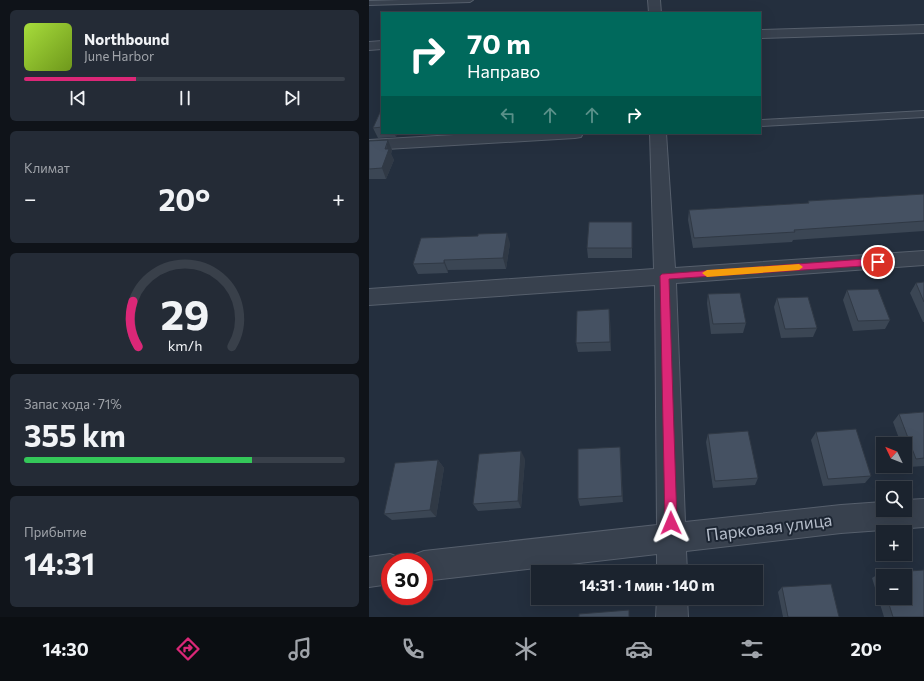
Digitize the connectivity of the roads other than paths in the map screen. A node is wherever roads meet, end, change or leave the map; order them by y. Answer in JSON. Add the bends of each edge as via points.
{"nodes":[{"id":1,"x":470,"y":0,"type":"edge"},
{"id":2,"x":654,"y":0,"type":"edge"},
{"id":3,"x":369,"y":4,"type":"edge"},
{"id":4,"x":655,"y":12,"type":"edge"},
{"id":5,"x":924,"y":29,"type":"edge"},
{"id":6,"x":761,"y":34,"type":"edge"},
{"id":7,"x":381,"y":45,"type":"edge"},
{"id":8,"x":369,"y":46,"type":"edge"},
{"id":9,"x":924,"y":114,"type":"edge"},
{"id":10,"x":761,"y":123,"type":"edge"},
{"id":11,"x":558,"y":134,"type":"edge"},
{"id":12,"x":658,"y":134,"type":"edge"},
{"id":13,"x":369,"y":145,"type":"edge"},
{"id":14,"x":924,"y":258,"type":"edge"},
{"id":15,"x":665,"y":276,"type":"junction"},
{"id":16,"x":369,"y":297,"type":"edge"},
{"id":17,"x":924,"y":513,"type":"edge"},
{"id":18,"x":672,"y":538,"type":"junction"},
{"id":19,"x":433,"y":565,"type":"edge"},
{"id":20,"x":672,"y":565,"type":"edge"},
{"id":21,"x":381,"y":571,"type":"edge"},
{"id":22,"x":369,"y":572,"type":"edge"},
{"id":23,"x":672,"y":605,"type":"edge"},
{"id":24,"x":672,"y":617,"type":"edge"}],
"edges":[{"from":1,"to":3,"type":"lane"},
{"from":2,"to":4,"type":"street"},
{"from":5,"to":6,"type":"street"},
{"from":7,"to":8,"type":"street"},
{"from":9,"to":10,"type":"lane"},
{"from":11,"to":13,"type":"street"},
{"from":12,"to":15,"type":"street"},
{"from":14,"to":15,"type":"street"},
{"from":15,"to":16,"type":"street"},
{"from":15,"to":18,"type":"street"},
{"from":17,"to":18,"type":"street","name":"Парковая улица","via":[[841,519]]},
{"from":18,"to":19,"type":"street","name":"Парковая улица"},
{"from":18,"to":20,"type":"street"},
{"from":21,"to":22,"type":"street"},
{"from":23,"to":24,"type":"street"}]}
